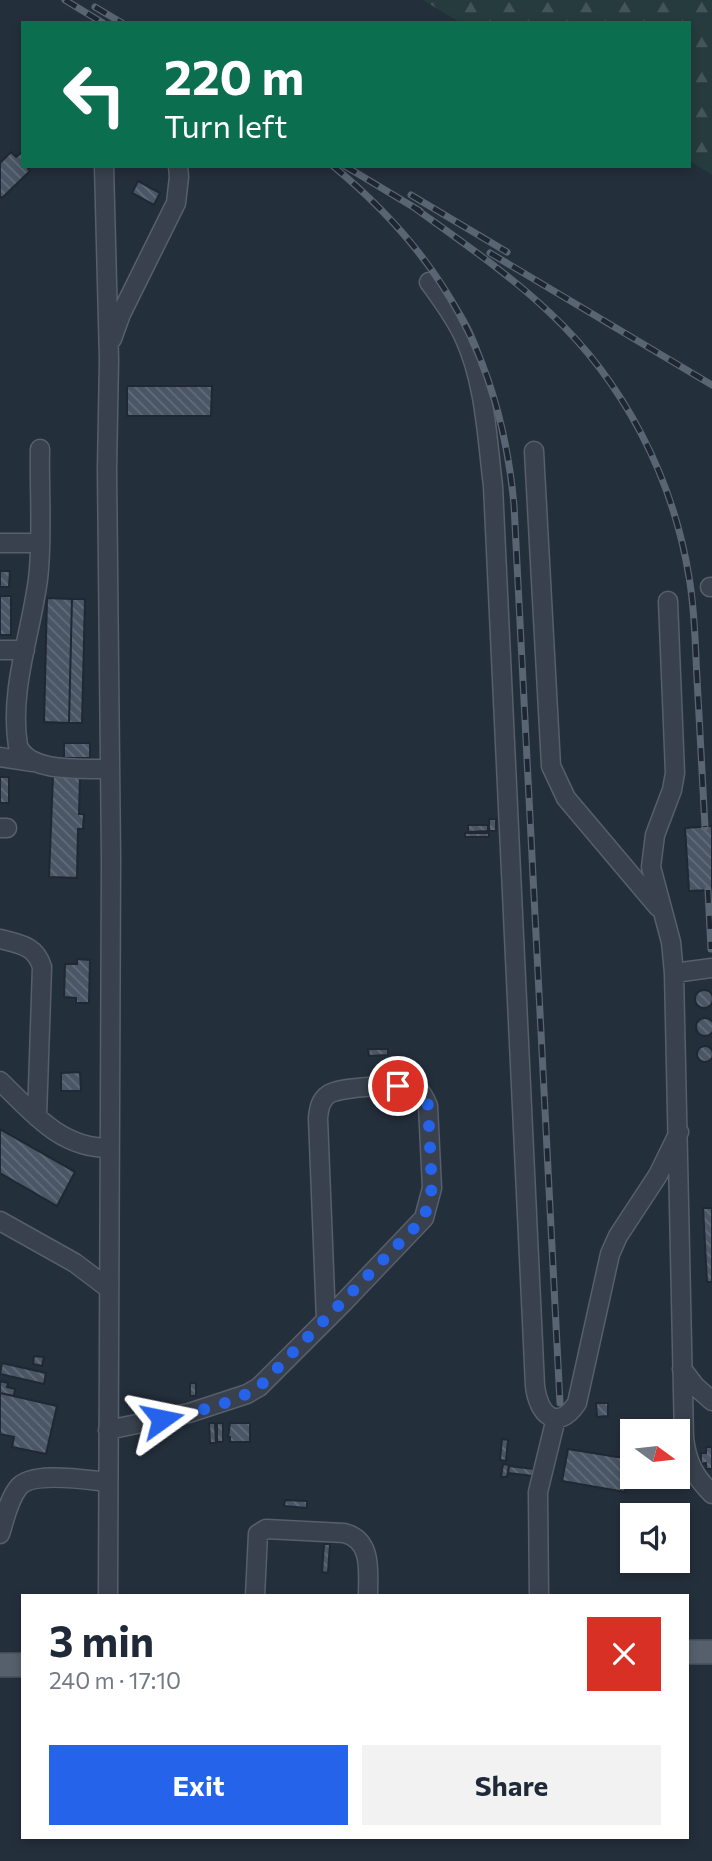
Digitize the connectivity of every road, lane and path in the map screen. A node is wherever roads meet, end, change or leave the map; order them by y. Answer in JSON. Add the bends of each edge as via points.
{"nodes":[{"id":1,"x":104,"y":168,"type":"edge"},
{"id":2,"x":178,"y":168,"type":"edge"},
{"id":3,"x":429,"y":282,"type":"dead end"},
{"id":4,"x":109,"y":360,"type":"junction"},
{"id":5,"x":40,"y":449,"type":"dead end"},
{"id":6,"x":534,"y":451,"type":"dead end"},
{"id":7,"x":0,"y":543,"type":"edge"},
{"id":8,"x":39,"y":543,"type":"junction"},
{"id":9,"x":668,"y":601,"type":"dead end"},
{"id":10,"x":0,"y":650,"type":"edge"},
{"id":11,"x":25,"y":650,"type":"junction"},
{"id":12,"x":0,"y":757,"type":"edge"},
{"id":13,"x":39,"y":764,"type":"junction"},
{"id":14,"x":110,"y":769,"type":"junction"},
{"id":15,"x":663,"y":912,"type":"junction"},
{"id":16,"x":0,"y":939,"type":"edge"},
{"id":17,"x":712,"y":968,"type":"edge"},
{"id":18,"x":674,"y":973,"type":"junction"},
{"id":19,"x":0,"y":1081,"type":"edge"},
{"id":20,"x":37,"y":1117,"type":"junction"},
{"id":21,"x":679,"y":1132,"type":"junction"},
{"id":22,"x":109,"y":1148,"type":"junction"},
{"id":23,"x":0,"y":1222,"type":"edge"},
{"id":24,"x":108,"y":1288,"type":"junction"},
{"id":25,"x":326,"y":1320,"type":"junction"},
{"id":26,"x":682,"y":1369,"type":"junction"},
{"id":27,"x":712,"y":1401,"type":"edge"},
{"id":28,"x":556,"y":1418,"type":"junction"},
{"id":29,"x":108,"y":1430,"type":"junction"},
{"id":30,"x":108,"y":1482,"type":"junction"},
{"id":31,"x":712,"y":1494,"type":"edge"},
{"id":32,"x":0,"y":1534,"type":"edge"},
{"id":33,"x":108,"y":1594,"type":"edge"},
{"id":34,"x":255,"y":1594,"type":"edge"},
{"id":35,"x":368,"y":1594,"type":"edge"},
{"id":36,"x":539,"y":1594,"type":"edge"},
{"id":37,"x":689,"y":1652,"type":"edge"},
{"id":38,"x":712,"y":1652,"type":"edge"},
{"id":39,"x":0,"y":1665,"type":"edge"},
{"id":40,"x":21,"y":1665,"type":"edge"}],
"edges":[{"from":1,"to":4,"type":"street"},
{"from":2,"to":4,"type":"street","via":[[176,203],[118,321]]},
{"from":3,"to":28,"type":"street","via":[[470,352],[493,486],[535,1386],[542,1412]]},
{"from":4,"to":14,"type":"street"},
{"from":5,"to":8,"type":"street"},
{"from":6,"to":15,"type":"street","via":[[551,766],[566,798]]},
{"from":7,"to":8,"type":"street"},
{"from":8,"to":11,"type":"street"},
{"from":9,"to":15,"type":"street","via":[[675,773],[655,835],[652,867]]},
{"from":10,"to":11,"type":"street"},
{"from":11,"to":13,"type":"street","via":[[17,689],[17,739],[22,754]]},
{"from":12,"to":13,"type":"street"},
{"from":13,"to":14,"type":"street"},
{"from":14,"to":22,"type":"street"},
{"from":15,"to":18,"type":"street"},
{"from":16,"to":20,"type":"street","via":[[28,946],[42,967]]},
{"from":17,"to":18,"type":"street"},
{"from":18,"to":21,"type":"street"},
{"from":19,"to":20,"type":"street"},
{"from":20,"to":22,"type":"street","via":[[76,1143]]},
{"from":21,"to":26,"type":"street"},
{"from":21,"to":28,"type":"street","via":[[610,1254],[580,1394],[568,1414]]},
{"from":22,"to":24,"type":"street"},
{"from":23,"to":24,"type":"street"},
{"from":24,"to":29,"type":"street"},
{"from":25,"to":25,"type":"street","via":[[318,1118],[322,1101],[343,1090],[398,1086],[418,1090],[428,1105],[432,1188],[424,1218]]},
{"from":25,"to":29,"type":"street","via":[[247,1394],[189,1413]]},
{"from":26,"to":27,"type":"street"},
{"from":26,"to":31,"type":"street","via":[[686,1452],[694,1475]]},
{"from":28,"to":36,"type":"street","via":[[538,1492]]},
{"from":29,"to":30,"type":"street"},
{"from":30,"to":32,"type":"street","via":[[28,1480],[12,1498]]},
{"from":30,"to":33,"type":"street"},
{"from":34,"to":35,"type":"street","via":[[257,1538],[266,1529],[356,1537],[366,1553]]},
{"from":37,"to":38,"type":"main road"},
{"from":39,"to":40,"type":"main road"}]}
